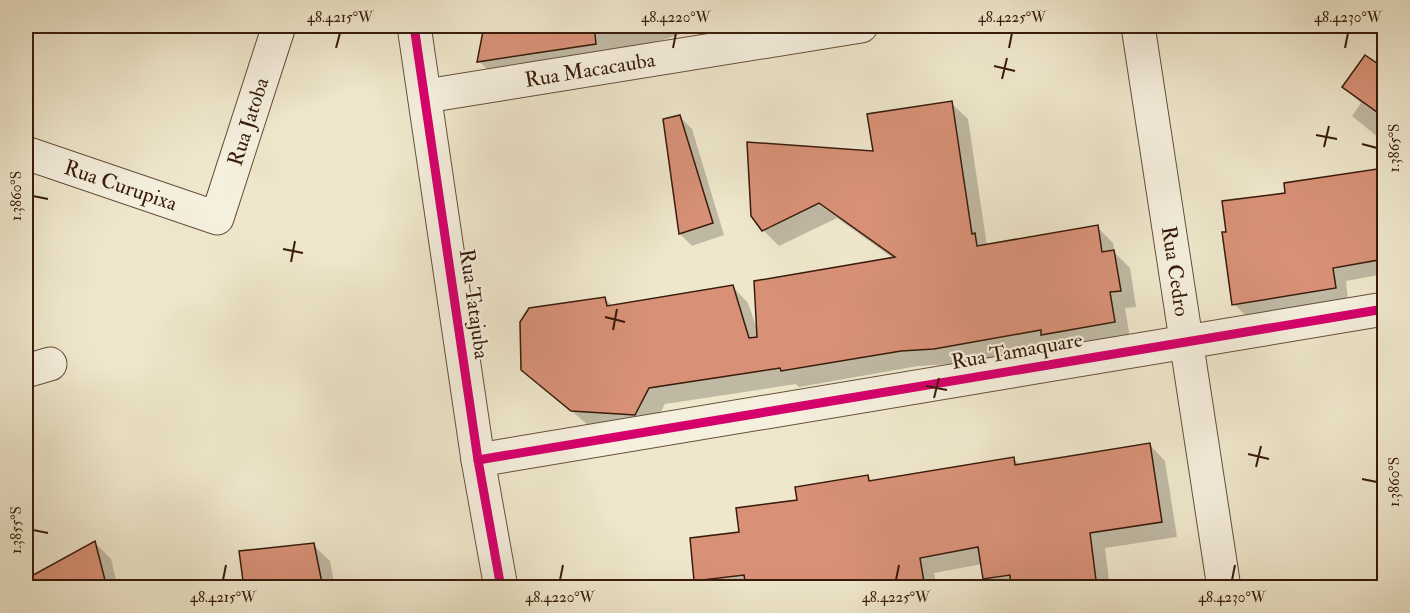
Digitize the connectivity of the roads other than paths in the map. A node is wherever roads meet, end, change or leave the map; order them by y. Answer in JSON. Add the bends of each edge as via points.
{"nodes":[{"id":1,"x":279,"y":26,"type":"edge"},
{"id":2,"x":414,"y":26,"type":"edge"},
{"id":3,"x":861,"y":26,"type":"edge"},
{"id":4,"x":1138,"y":26,"type":"edge"},
{"id":5,"x":426,"y":96,"type":"junction"},
{"id":6,"x":26,"y":153,"type":"edge"},
{"id":7,"x":217,"y":218,"type":"joint"},
{"id":8,"x":1384,"y":309,"type":"edge"},
{"id":9,"x":1187,"y":340,"type":"junction"},
{"id":10,"x":478,"y":460,"type":"junction"},
{"id":11,"x":501,"y":588,"type":"edge"},
{"id":12,"x":1224,"y":588,"type":"edge"}],
"edges":[{"from":1,"to":7,"type":"street","name":"Rua Jatoba"},
{"from":2,"to":5,"type":"street","name":"Rua Tatajuba"},
{"from":3,"to":5,"type":"street","name":"Rua Macacauba"},
{"from":4,"to":9,"type":"street","name":"Rua Cedro"},
{"from":5,"to":10,"type":"street","name":"Rua Tatajuba"},
{"from":6,"to":7,"type":"street","name":"Rua Curupixa"},
{"from":8,"to":9,"type":"street","name":"Rua Tamaquare"},
{"from":9,"to":10,"type":"street","name":"Rua Tamaquare"},
{"from":9,"to":12,"type":"street","name":"Rua Cedro"},
{"from":10,"to":11,"type":"street","name":"Rua Tatajuba"}]}
